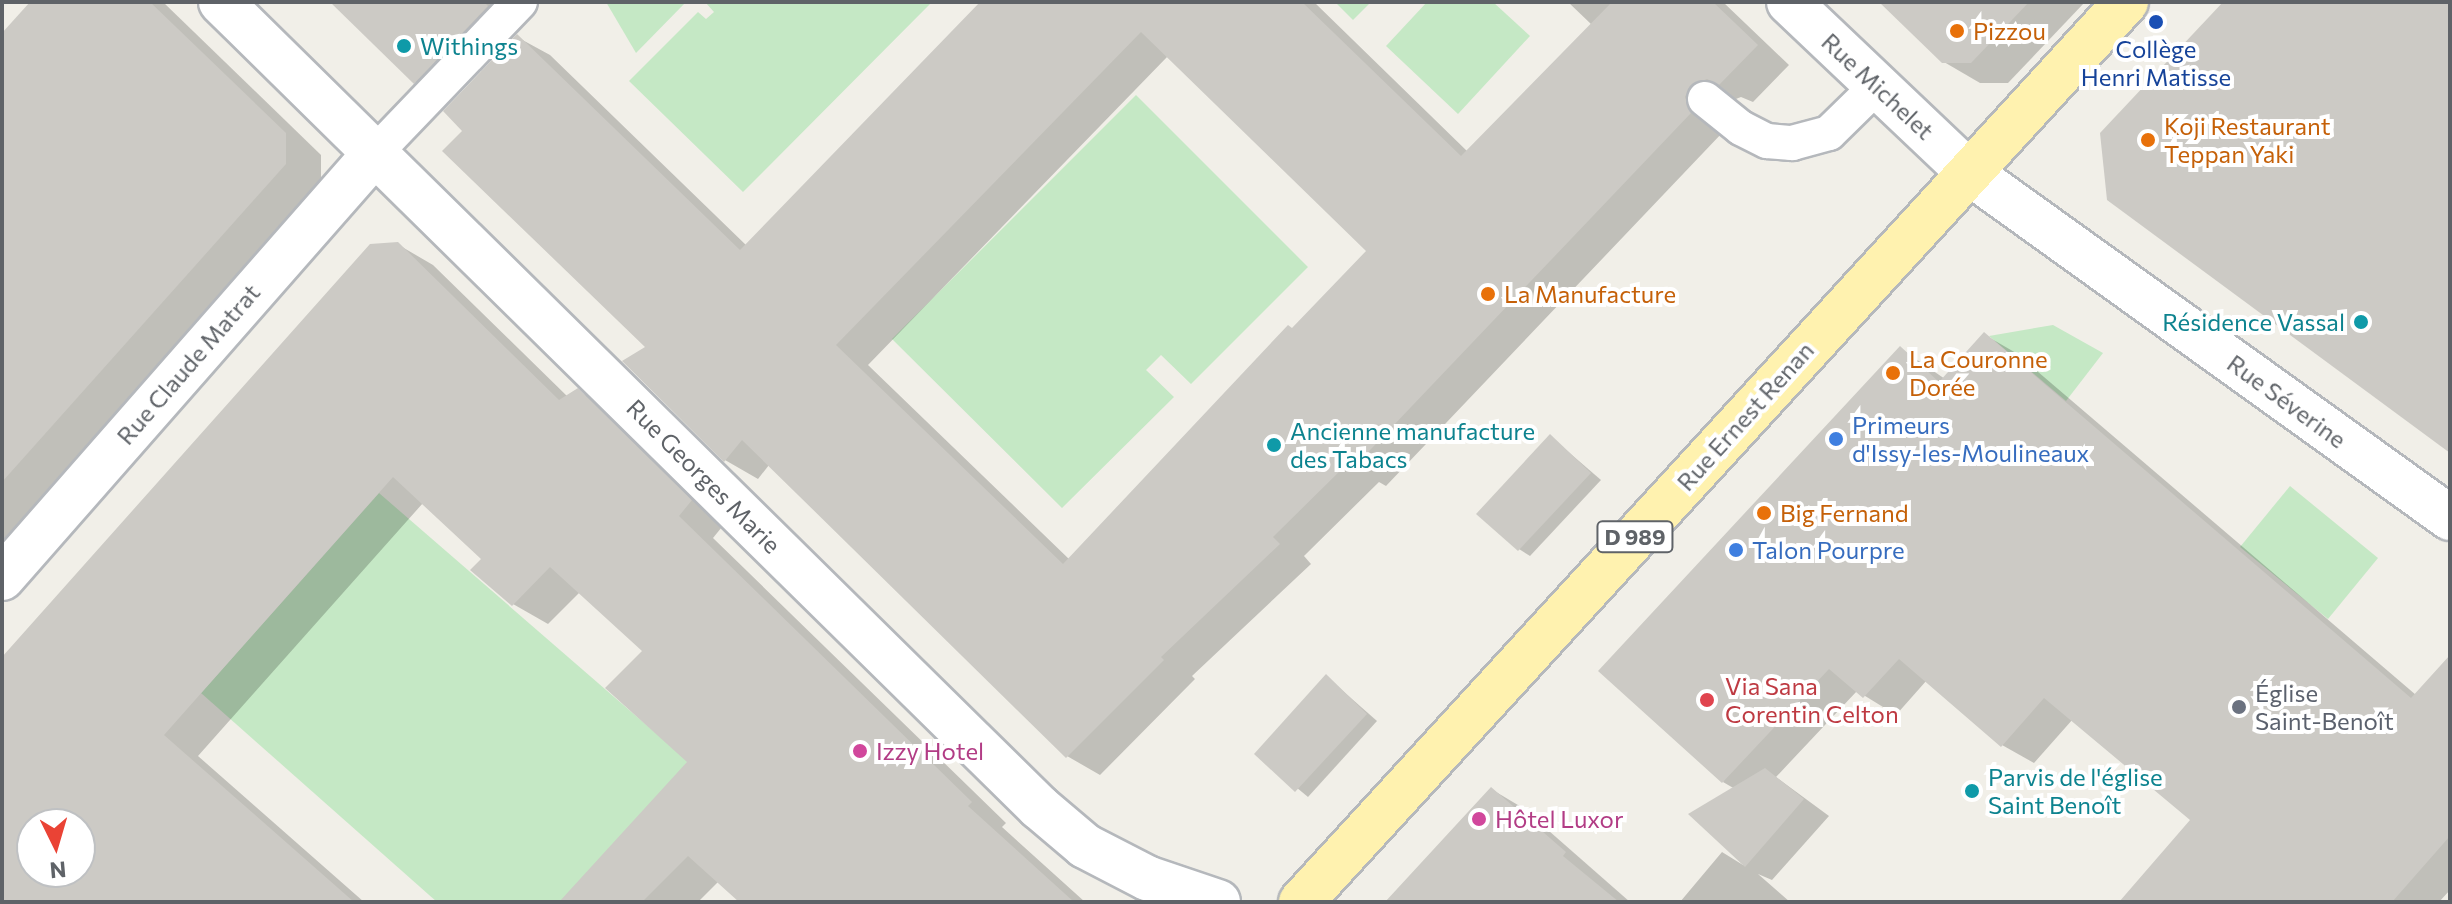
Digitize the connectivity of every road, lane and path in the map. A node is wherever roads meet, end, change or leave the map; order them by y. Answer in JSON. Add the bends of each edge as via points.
{"nodes":[{"id":1,"x":221,"y":2,"type":"edge"},
{"id":2,"x":520,"y":2,"type":"edge"},
{"id":3,"x":1789,"y":2,"type":"edge"},
{"id":4,"x":2126,"y":2,"type":"edge"},
{"id":5,"x":1877,"y":86,"type":"junction"},
{"id":6,"x":1705,"y":99,"type":"dead end"},
{"id":7,"x":376,"y":152,"type":"junction"},
{"id":8,"x":1967,"y":171,"type":"junction"},
{"id":9,"x":2450,"y":518,"type":"edge"},
{"id":10,"x":2,"y":578,"type":"edge"},
{"id":11,"x":1218,"y":902,"type":"edge"},
{"id":12,"x":1301,"y":902,"type":"edge"}],
"edges":[{"from":1,"to":7,"type":"street","name":"Rue Georges Marie"},
{"from":2,"to":7,"type":"lane"},
{"from":3,"to":5,"type":"street","name":"Rue Michelet"},
{"from":4,"to":8,"type":"main road","name":"Rue Ernest Renan","number":"D 989"},
{"from":5,"to":6,"type":"lane","via":[[1829,133],[1792,143],[1767,141],[1741,128]]},
{"from":5,"to":8,"type":"street","name":"Rue Michelet"},
{"from":7,"to":10,"type":"street","name":"Rue Claude Matrat"},
{"from":7,"to":11,"type":"street","name":"Rue Georges Marie","via":[[1039,807],[1085,846],[1147,878]]},
{"from":8,"to":9,"type":"street","name":"Rue Séverine"},
{"from":8,"to":12,"type":"main road","name":"Rue Ernest Renan","number":"D 989"}]}
